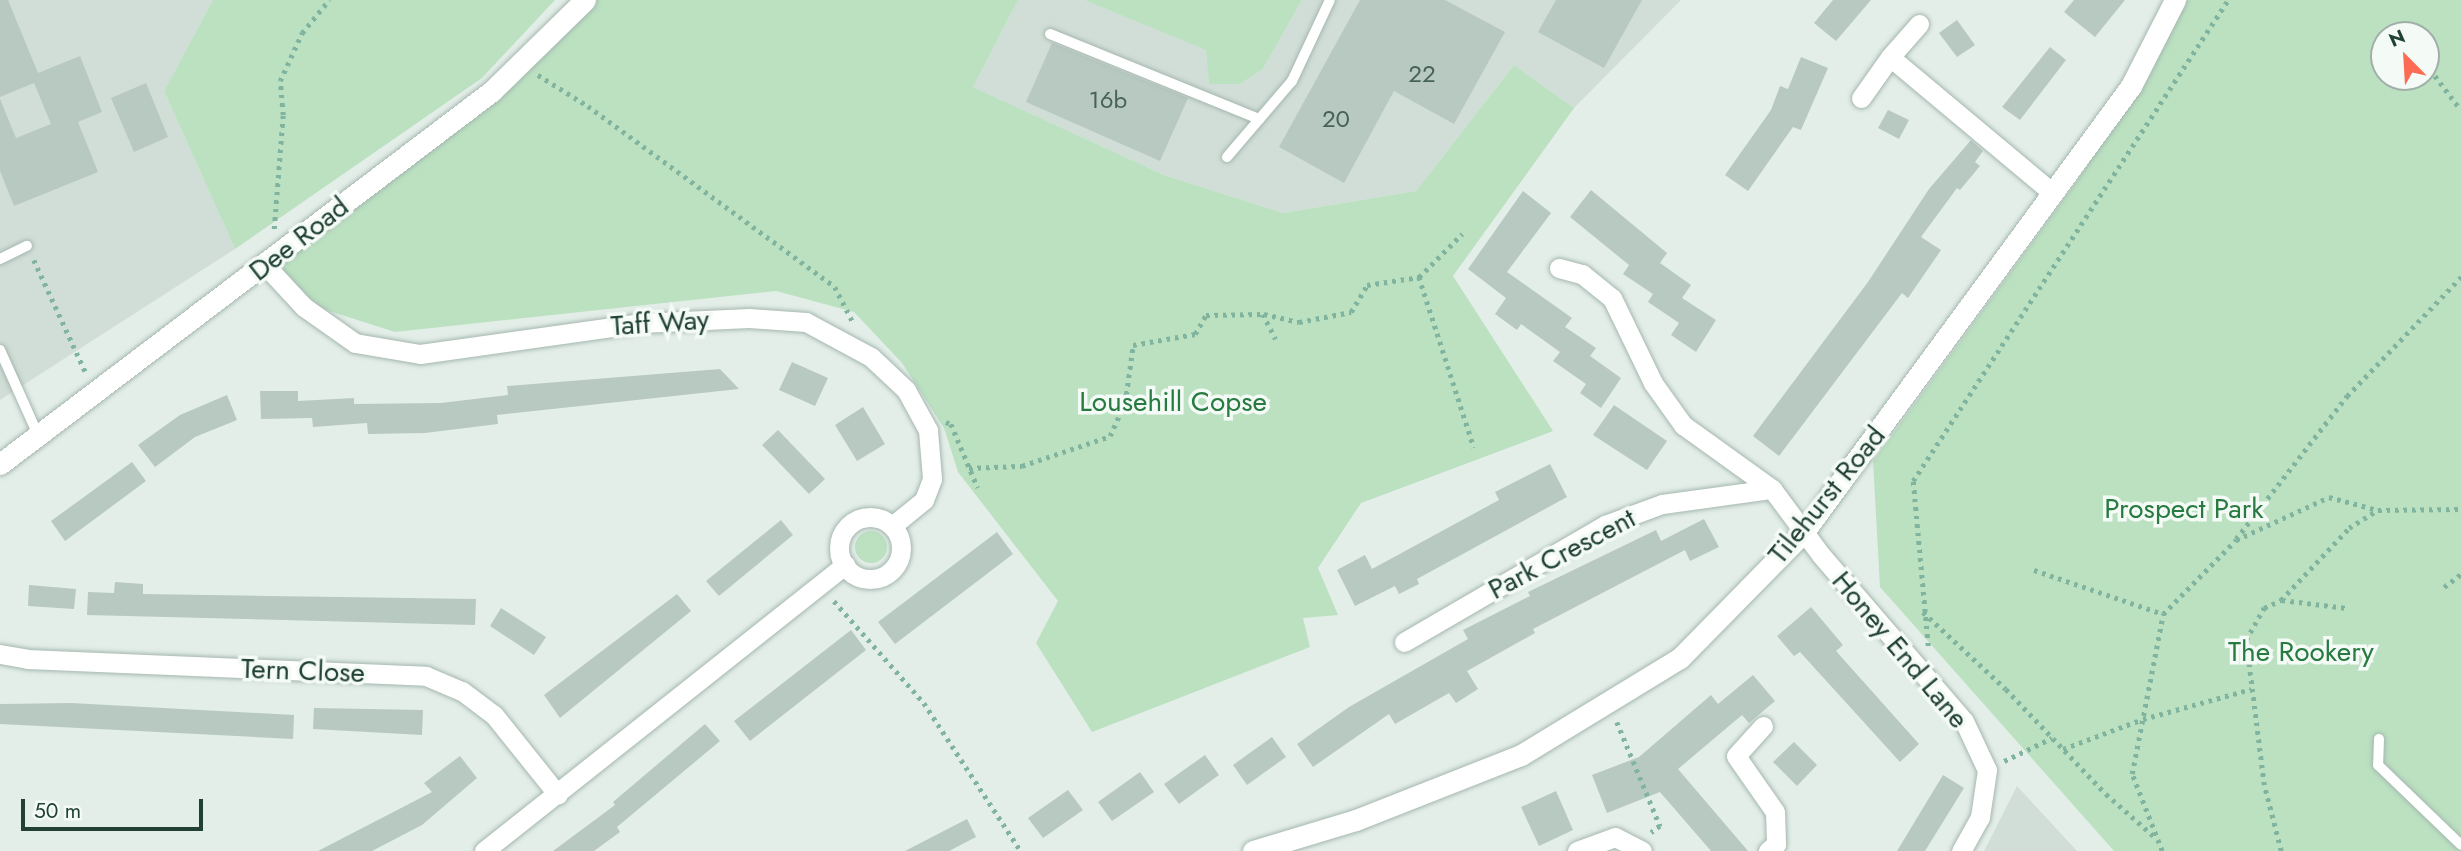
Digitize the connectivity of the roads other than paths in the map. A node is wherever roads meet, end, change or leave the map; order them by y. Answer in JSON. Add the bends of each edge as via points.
{"nodes":[{"id":1,"x":584,"y":0,"type":"edge"},
{"id":2,"x":1330,"y":0,"type":"edge"},
{"id":3,"x":2175,"y":0,"type":"edge"},
{"id":4,"x":1919,"y":24,"type":"dead end"},
{"id":5,"x":1050,"y":34,"type":"dead end"},
{"id":6,"x":1890,"y":57,"type":"junction"},
{"id":7,"x":1861,"y":98,"type":"dead end"},
{"id":8,"x":1259,"y":119,"type":"junction"},
{"id":9,"x":1227,"y":157,"type":"dead end"},
{"id":10,"x":2050,"y":191,"type":"junction"},
{"id":11,"x":27,"y":246,"type":"road end"},
{"id":12,"x":0,"y":259,"type":"edge"},
{"id":13,"x":266,"y":266,"type":"junction"},
{"id":14,"x":1559,"y":268,"type":"dead end"},
{"id":15,"x":0,"y":350,"type":"edge"},
{"id":16,"x":38,"y":435,"type":"junction"},
{"id":17,"x":0,"y":464,"type":"edge"},
{"id":18,"x":1772,"y":489,"type":"junction"},
{"id":19,"x":892,"y":526,"type":"junction"},
{"id":20,"x":1803,"y":533,"type":"junction"},
{"id":21,"x":845,"y":565,"type":"junction"},
{"id":22,"x":1404,"y":642,"type":"dead end"},
{"id":23,"x":0,"y":654,"type":"edge"},
{"id":24,"x":1763,"y":726,"type":"dead end"},
{"id":25,"x":2379,"y":739,"type":"dead end"},
{"id":26,"x":558,"y":795,"type":"junction"},
{"id":27,"x":2461,"y":845,"type":"edge"},
{"id":28,"x":1639,"y":848,"type":"edge"},
{"id":29,"x":484,"y":851,"type":"edge"},
{"id":30,"x":1253,"y":851,"type":"edge"},
{"id":31,"x":1577,"y":851,"type":"edge"},
{"id":32,"x":1768,"y":851,"type":"edge"},
{"id":33,"x":1961,"y":851,"type":"edge"}],
"edges":[{"from":1,"to":13,"type":"street","name":"Dee Road","via":[[522,65]]},
{"from":2,"to":8,"type":"lane","via":[[1292,81]]},
{"from":3,"to":10,"type":"street","name":"Tilehurst Road","via":[[2131,86]]},
{"from":4,"to":6,"type":"street"},
{"from":5,"to":8,"type":"lane"},
{"from":6,"to":7,"type":"street"},
{"from":6,"to":10,"type":"street"},
{"from":8,"to":9,"type":"lane"},
{"from":10,"to":20,"type":"street","name":"Tilehurst Road"},
{"from":11,"to":12,"type":"lane"},
{"from":13,"to":16,"type":"street","name":"Dee Road"},
{"from":13,"to":19,"type":"street","name":"Taff Way","via":[[304,307],[355,343],[420,354],[627,324],[749,318],[806,322],[871,357],[906,390],[928,430],[932,479],[924,500]]},
{"from":14,"to":18,"type":"street","name":"Honey End Lane","via":[[1581,274],[1612,298],[1653,383],[1683,425]]},
{"from":15,"to":16,"type":"lane"},
{"from":16,"to":17,"type":"street","name":"Dee Road"},
{"from":18,"to":20,"type":"street","name":"Honey End Lane"},
{"from":18,"to":22,"type":"street","name":"Park Crescent","via":[[1662,504],[1605,525]]},
{"from":19,"to":21,"type":"street","via":[[874,517],[854,522],[841,537]]},
{"from":19,"to":21,"type":"street","via":[[901,545],[889,572],[870,579]]},
{"from":20,"to":30,"type":"street","name":"Tilehurst Road","via":[[1680,658],[1611,704],[1521,755],[1479,773],[1356,820]]},
{"from":20,"to":33,"type":"street","name":"Honey End Lane","via":[[1964,721],[1987,770],[1980,817]]},
{"from":21,"to":26,"type":"street"},
{"from":23,"to":26,"type":"street","name":"Tern Close","via":[[40,660],[426,676],[462,691],[494,715]]},
{"from":24,"to":32,"type":"street","via":[[1736,756],[1775,812],[1776,844]]},
{"from":25,"to":27,"type":"lane","via":[[2378,765]]},
{"from":26,"to":29,"type":"street"},
{"from":28,"to":31,"type":"street","via":[[1615,836]]}]}
